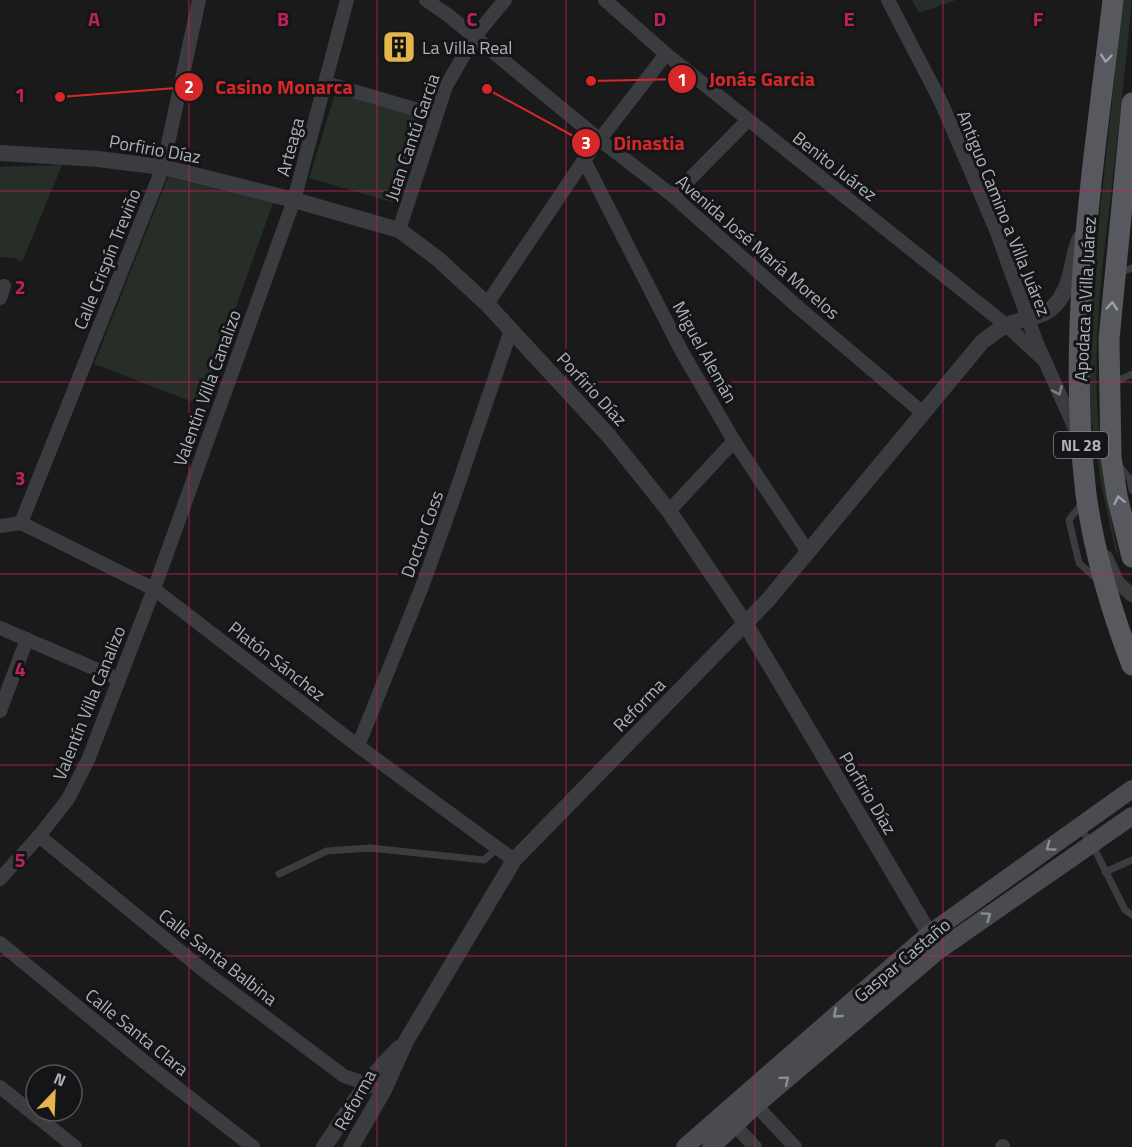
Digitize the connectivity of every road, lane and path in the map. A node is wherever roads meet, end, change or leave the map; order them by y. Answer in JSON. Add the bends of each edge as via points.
{"nodes":[{"id":1,"x":199,"y":0,"type":"edge"},
{"id":2,"x":347,"y":0,"type":"edge"},
{"id":3,"x":426,"y":0,"type":"edge"},
{"id":4,"x":505,"y":0,"type":"edge"},
{"id":5,"x":888,"y":0,"type":"edge"},
{"id":6,"x":1113,"y":0,"type":"edge"},
{"id":7,"x":611,"y":2,"type":"edge"},
{"id":8,"x":475,"y":36,"type":"junction"},
{"id":9,"x":666,"y":54,"type":"junction"},
{"id":10,"x":326,"y":83,"type":"junction"},
{"id":11,"x":1132,"y":103,"type":"edge"},
{"id":12,"x":435,"y":115,"type":"junction"},
{"id":13,"x":748,"y":120,"type":"junction"},
{"id":14,"x":600,"y":140,"type":"junction"},
{"id":15,"x":0,"y":153,"type":"edge"},
{"id":16,"x":584,"y":160,"type":"junction"},
{"id":17,"x":163,"y":166,"type":"junction"},
{"id":18,"x":673,"y":196,"type":"junction"},
{"id":19,"x":294,"y":200,"type":"junction"},
{"id":20,"x":1089,"y":218,"type":"junction"},
{"id":21,"x":399,"y":230,"type":"junction"},
{"id":22,"x":1123,"y":271,"type":"edge"},
{"id":23,"x":487,"y":304,"type":"junction"},
{"id":24,"x":1028,"y":320,"type":"junction"},
{"id":25,"x":1008,"y":326,"type":"junction"},
{"id":26,"x":511,"y":330,"type":"junction"},
{"id":27,"x":1044,"y":360,"type":"junction"},
{"id":28,"x":1132,"y":374,"type":"edge"},
{"id":29,"x":1109,"y":385,"type":"junction"},
{"id":30,"x":923,"y":413,"type":"junction"},
{"id":31,"x":734,"y":441,"type":"junction"},
{"id":32,"x":1081,"y":441,"type":"junction"},
{"id":33,"x":1111,"y":457,"type":"junction"},
{"id":34,"x":1132,"y":490,"type":"edge"},
{"id":35,"x":1086,"y":493,"type":"junction"},
{"id":36,"x":669,"y":511,"type":"junction"},
{"id":37,"x":21,"y":524,"type":"junction"},
{"id":38,"x":0,"y":526,"type":"edge"},
{"id":39,"x":1129,"y":538,"type":"edge"},
{"id":40,"x":808,"y":552,"type":"junction"},
{"id":41,"x":1132,"y":557,"type":"edge"},
{"id":42,"x":154,"y":589,"type":"junction"},
{"id":43,"x":1132,"y":595,"type":"edge"},
{"id":44,"x":745,"y":623,"type":"junction"},
{"id":45,"x":0,"y":628,"type":"edge"},
{"id":46,"x":27,"y":639,"type":"junction"},
{"id":47,"x":1132,"y":665,"type":"edge"},
{"id":48,"x":119,"y":679,"type":"junction"},
{"id":49,"x":0,"y":711,"type":"edge"},
{"id":50,"x":358,"y":746,"type":"junction"},
{"id":51,"x":1132,"y":789,"type":"edge"},
{"id":52,"x":1132,"y":816,"type":"edge"},
{"id":53,"x":1079,"y":826,"type":"junction"},
{"id":54,"x":39,"y":836,"type":"junction"},
{"id":55,"x":1092,"y":844,"type":"junction"},
{"id":56,"x":498,"y":848,"type":"junction"},
{"id":57,"x":514,"y":860,"type":"junction"},
{"id":58,"x":1132,"y":860,"type":"edge"},
{"id":59,"x":1105,"y":872,"type":"junction"},
{"id":60,"x":279,"y":874,"type":"dead end"},
{"id":61,"x":1,"y":875,"type":"edge"},
{"id":62,"x":1132,"y":915,"type":"edge"},
{"id":63,"x":934,"y":942,"type":"junction"},
{"id":64,"x":0,"y":943,"type":"edge"},
{"id":65,"x":406,"y":1041,"type":"junction"},
{"id":66,"x":366,"y":1084,"type":"junction"},
{"id":67,"x":0,"y":1087,"type":"edge"},
{"id":68,"x":384,"y":1090,"type":"junction"},
{"id":69,"x":750,"y":1099,"type":"junction"},
{"id":70,"x":729,"y":1119,"type":"junction"},
{"id":71,"x":75,"y":1147,"type":"edge"},
{"id":72,"x":253,"y":1147,"type":"edge"},
{"id":73,"x":324,"y":1147,"type":"edge"},
{"id":74,"x":351,"y":1147,"type":"edge"},
{"id":75,"x":685,"y":1147,"type":"edge"},
{"id":76,"x":711,"y":1147,"type":"edge"},
{"id":77,"x":755,"y":1147,"type":"edge"},
{"id":78,"x":795,"y":1147,"type":"edge"}],
"edges":[{"from":1,"to":17,"type":"street","name":"Calle Crispín Treviño"},
{"from":2,"to":10,"type":"street","name":"Arteaga"},
{"from":3,"to":8,"type":"street","name":"Avenida José María Morelos"},
{"from":4,"to":8,"type":"street","name":"Juan Cantú Garcia"},
{"from":5,"to":24,"type":"street","name":"Antiguo Camino a Villa Juárez","via":[[941,102],[996,230]]},
{"from":6,"to":20,"type":"main road","name":"Apodaca a Villa Juárez","number":"NL 28","one_way":true},
{"from":7,"to":9,"type":"street","name":"Benito Juárez"},
{"from":8,"to":12,"type":"street","name":"Juan Cantú Garcia","via":[[446,86]]},
{"from":8,"to":14,"type":"street","name":"Avenida José María Morelos"},
{"from":9,"to":13,"type":"street","name":"Benito Juárez"},
{"from":9,"to":14,"type":"street"},
{"from":10,"to":12,"type":"street"},
{"from":10,"to":19,"type":"street","name":"Arteaga"},
{"from":11,"to":22,"type":"main road","name":"Apodaca a Villa Juárez","number":"NL 28"},
{"from":12,"to":21,"type":"street","name":"Juan Cantú Garcia"},
{"from":13,"to":18,"type":"street"},
{"from":13,"to":25,"type":"street","name":"Benito Juárez"},
{"from":14,"to":16,"type":"street"},
{"from":14,"to":18,"type":"street","name":"Avenida José María Morelos"},
{"from":15,"to":17,"type":"street","name":"Porfirio Díaz"},
{"from":16,"to":23,"type":"street"},
{"from":16,"to":31,"type":"street","name":"Miguel Alemán","via":[[682,352]]},
{"from":17,"to":19,"type":"street","name":"Porfirio Díaz"},
{"from":17,"to":37,"type":"street","name":"Calle Crispín Treviño"},
{"from":18,"to":30,"type":"street","name":"Avenida José María Morelos"},
{"from":19,"to":21,"type":"street","name":"Porfirio Díaz"},
{"from":19,"to":42,"type":"street","name":"Valentin Villa Canalizo"},
{"from":20,"to":24,"type":"street","via":[[1062,296],[1039,317]]},
{"from":20,"to":32,"type":"main road","name":"Apodaca a Villa Juárez","number":"NL 28","via":[[1078,347]]},
{"from":21,"to":23,"type":"street","name":"Porfirio Díaz","via":[[437,258]]},
{"from":29,"to":22,"type":"main road","name":"Apodaca a Villa Juárez","number":"NL 28","one_way":true,"via":[[1108,339]]},
{"from":23,"to":26,"type":"street","name":"Porfirio Díaz"},
{"from":24,"to":25,"type":"street"},
{"from":24,"to":27,"type":"street","name":"Antiguo Camino a Villa Juárez"},
{"from":25,"to":27,"type":"street","name":"Benito Juárez"},
{"from":25,"to":30,"type":"street","name":"Reforma","via":[[982,342]]},
{"from":26,"to":36,"type":"street","name":"Porfirio Díaz","via":[[609,436]]},
{"from":26,"to":50,"type":"street","name":"Doctor Coss","via":[[430,564]]},
{"from":27,"to":32,"type":"street","name":"Antiguo Camino a Villa Juárez","one_way":true},
{"from":28,"to":29,"type":"lane"},
{"from":29,"to":33,"type":"main road","name":"Apodaca a Villa Juárez","number":"NL 28"},
{"from":30,"to":40,"type":"street","name":"Reforma"},
{"from":31,"to":36,"type":"street"},
{"from":31,"to":40,"type":"street","name":"Miguel Alemán"},
{"from":32,"to":35,"type":"main road","name":"Apodaca a Villa Juárez","number":"NL 28"},
{"from":33,"to":34,"type":"lane","via":[[1130,479]]},
{"from":39,"to":33,"type":"main road","name":"Apodaca a Villa Juárez","number":"NL 28","one_way":true},
{"from":35,"to":43,"type":"street","via":[[1108,564],[1118,583]]},
{"from":35,"to":47,"type":"main road","name":"Apodaca a Villa Juárez","number":"NL 28","via":[[1105,586]]},
{"from":36,"to":44,"type":"street","name":"Porfirio Díaz"},
{"from":37,"to":38,"type":"street"},
{"from":37,"to":42,"type":"street","name":"Platón Sánchez"},
{"from":39,"to":41,"type":"main road","name":"Apodaca a Villa Juárez","number":"NL 28"},
{"from":40,"to":44,"type":"street","name":"Reforma"},
{"from":42,"to":48,"type":"street","name":"Valentín Villa Canalizo"},
{"from":42,"to":50,"type":"street","name":"Platón Sánchez"},
{"from":44,"to":57,"type":"street","name":"Reforma"},
{"from":44,"to":63,"type":"street","name":"Porfirio Díaz"},
{"from":45,"to":46,"type":"street"},
{"from":46,"to":48,"type":"street"},
{"from":46,"to":49,"type":"street"},
{"from":48,"to":54,"type":"street","name":"Valentín Villa Canalizo","via":[[78,781]]},
{"from":50,"to":56,"type":"street","name":"Platón Sánchez"},
{"from":51,"to":53,"type":"main road","name":"Gaspar Castaño"},
{"from":52,"to":55,"type":"main road","name":"Gaspar Castaño"},
{"from":53,"to":55,"type":"lane"},
{"from":53,"to":63,"type":"main road","name":"Gaspar Castaño","one_way":true},
{"from":54,"to":61,"type":"street","name":"Valentín Villa Canalizo"},
{"from":54,"to":66,"type":"street","name":"Calle Santa Balbina","via":[[208,974],[344,1076]]},
{"from":55,"to":59,"type":"lane"},
{"from":63,"to":55,"type":"main road","name":"Gaspar Castaño","one_way":true},
{"from":56,"to":57,"type":"street","name":"Platón Sánchez"},
{"from":56,"to":60,"type":"lane","via":[[484,860],[370,848],[327,851]]},
{"from":57,"to":65,"type":"street","name":"Reforma"},
{"from":58,"to":59,"type":"lane"},
{"from":59,"to":62,"type":"lane","via":[[1125,910]]},
{"from":63,"to":69,"type":"main road","name":"Gaspar Castaño"},
{"from":64,"to":72,"type":"street","name":"Calle Santa Clara"},
{"from":65,"to":66,"type":"street"},
{"from":65,"to":68,"type":"street","name":"Reforma"},
{"from":66,"to":68,"type":"street","name":"Calle Santa Balbina"},
{"from":66,"to":73,"type":"street"},
{"from":67,"to":71,"type":"street"},
{"from":68,"to":74,"type":"street","name":"Reforma"},
{"from":69,"to":70,"type":"main road","name":"Gaspar Castaño"},
{"from":69,"to":78,"type":"street"},
{"from":70,"to":75,"type":"main road","name":"Gaspar Castaño"},
{"from":70,"to":76,"type":"main road","name":"Gaspar Castaño"},
{"from":70,"to":77,"type":"street"}]}
